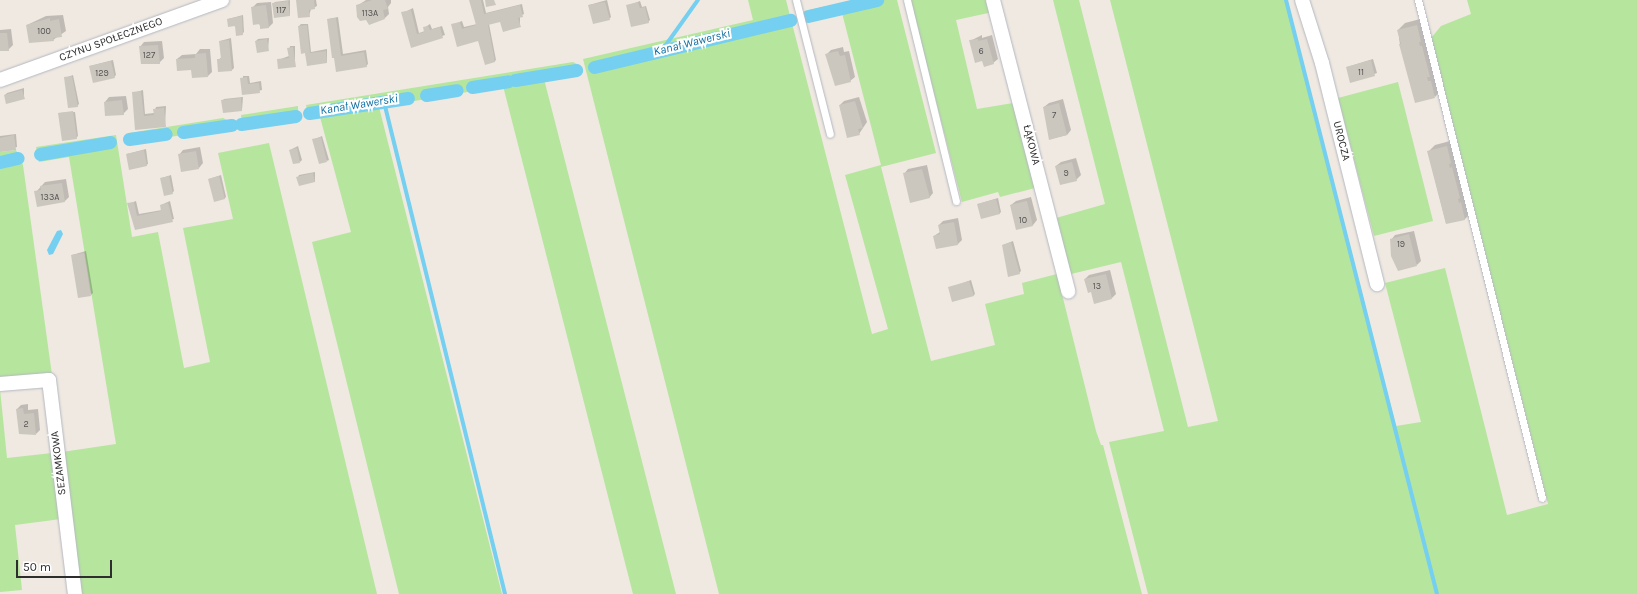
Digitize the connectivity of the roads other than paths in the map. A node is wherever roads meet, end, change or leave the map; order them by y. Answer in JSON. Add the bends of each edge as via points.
{"nodes":[{"id":1,"x":796,"y":0,"type":"edge"},
{"id":2,"x":907,"y":0,"type":"edge"},
{"id":3,"x":993,"y":0,"type":"edge"},
{"id":4,"x":1302,"y":0,"type":"edge"},
{"id":5,"x":1418,"y":0,"type":"edge"},
{"id":6,"x":216,"y":1,"type":"edge"},
{"id":7,"x":0,"y":80,"type":"edge"},
{"id":8,"x":830,"y":134,"type":"dead end"},
{"id":9,"x":956,"y":201,"type":"dead end"},
{"id":10,"x":1377,"y":284,"type":"dead end"},
{"id":11,"x":1068,"y":291,"type":"dead end"},
{"id":12,"x":0,"y":384,"type":"edge"},
{"id":13,"x":1542,"y":498,"type":"dead end"},
{"id":14,"x":75,"y":594,"type":"edge"}],
"edges":[{"from":1,"to":8,"type":"lane"},
{"from":2,"to":9,"type":"lane"},
{"from":3,"to":11,"type":"street","name":"ŁĄKOWA"},
{"from":4,"to":10,"type":"street","name":"UROCZA","via":[[1322,63]]},
{"from":5,"to":13,"type":"lane"},
{"from":6,"to":7,"type":"street","name":"CZYNU SPOŁECZNEGO"},
{"from":12,"to":14,"type":"street","name":"SEZAMKOWA","via":[[49,380]]}]}
